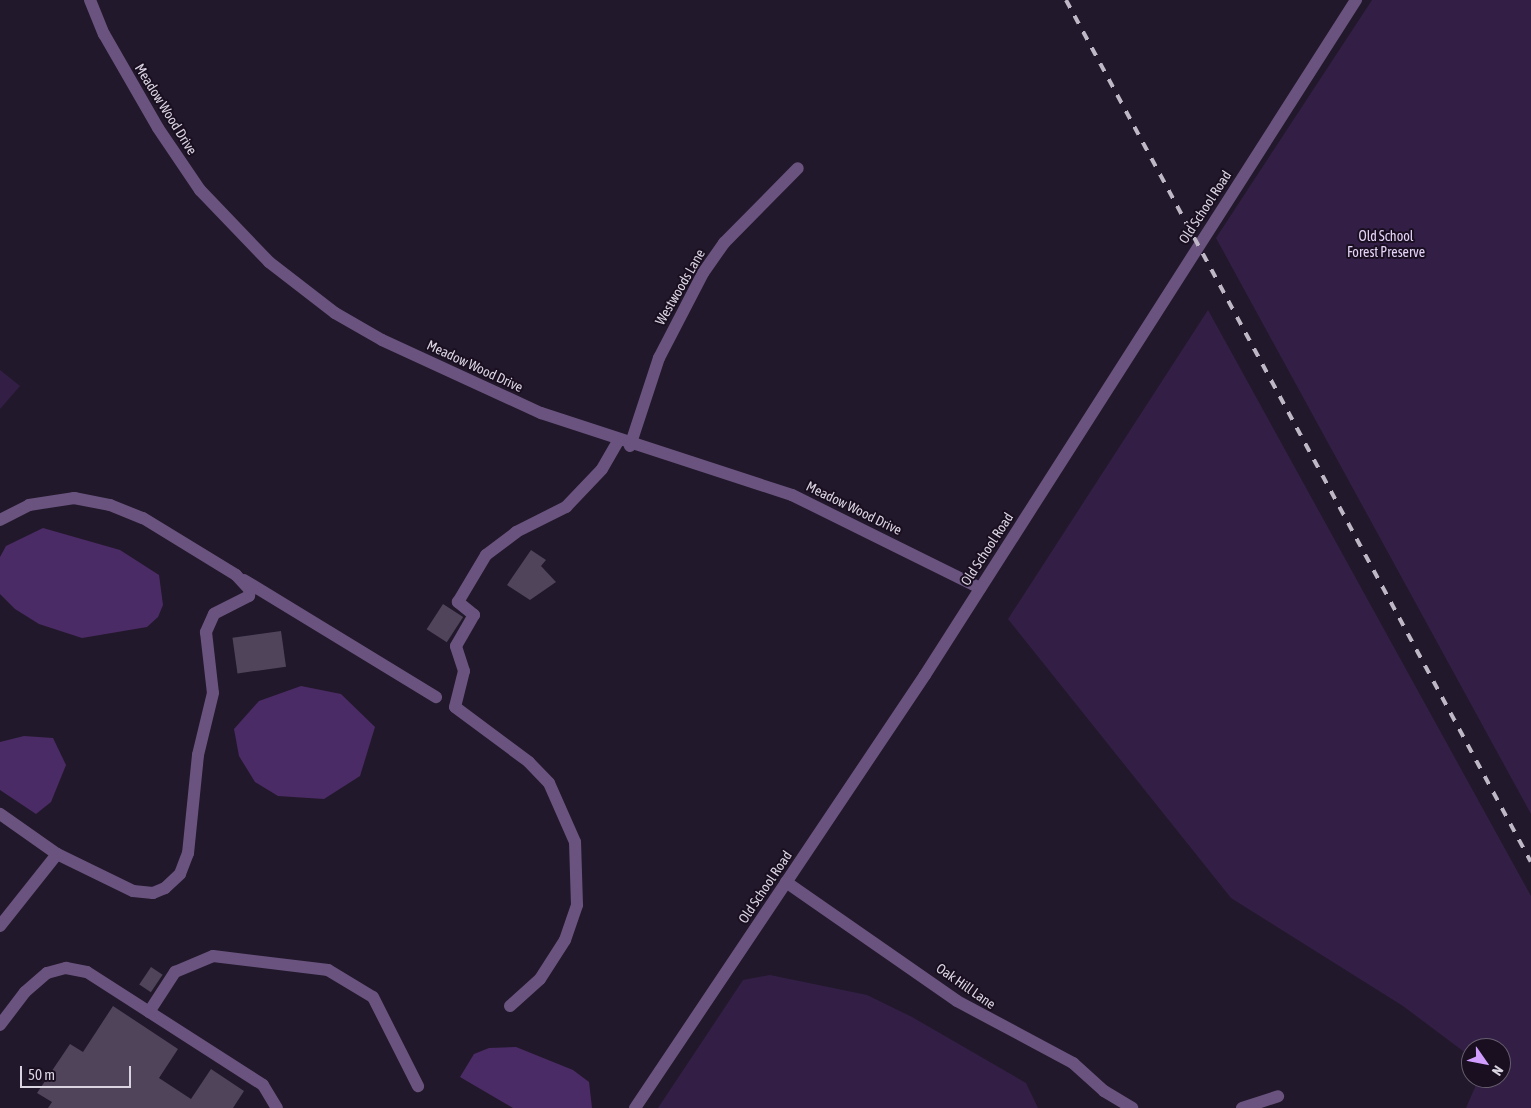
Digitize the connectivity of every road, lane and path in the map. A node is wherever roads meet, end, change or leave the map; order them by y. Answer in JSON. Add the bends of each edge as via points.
{"nodes":[{"id":1,"x":90,"y":0,"type":"edge"},
{"id":2,"x":1356,"y":0,"type":"edge"},
{"id":3,"x":798,"y":168,"type":"dead end"},
{"id":4,"x":618,"y":441,"type":"junction"},
{"id":5,"x":630,"y":446,"type":"junction"},
{"id":6,"x":0,"y":520,"type":"edge"},
{"id":7,"x":236,"y":575,"type":"junction"},
{"id":8,"x":980,"y":588,"type":"junction"},
{"id":9,"x":436,"y":698,"type":"dead end"},
{"id":10,"x":0,"y":814,"type":"edge"},
{"id":11,"x":57,"y":854,"type":"junction"},
{"id":12,"x":786,"y":882,"type":"junction"},
{"id":13,"x":2,"y":924,"type":"edge"},
{"id":14,"x":510,"y":1006,"type":"dead end"},
{"id":15,"x":149,"y":1012,"type":"junction"},
{"id":16,"x":0,"y":1025,"type":"edge"},
{"id":17,"x":418,"y":1086,"type":"dead end"},
{"id":18,"x":1278,"y":1096,"type":"dead end"},
{"id":19,"x":277,"y":1108,"type":"edge"},
{"id":20,"x":634,"y":1108,"type":"edge"},
{"id":21,"x":1132,"y":1108,"type":"edge"},
{"id":22,"x":1242,"y":1108,"type":"edge"}],
"edges":[{"from":1,"to":4,"type":"street","name":"Meadow Wood Drive","via":[[124,69],[200,190],[230,225],[304,292],[382,340],[541,413]]},
{"from":2,"to":8,"type":"street","name":"Old School Road"},
{"from":3,"to":5,"type":"street","name":"Westwoods Lane","via":[[724,243],[703,273],[659,358]]},
{"from":4,"to":5,"type":"street","name":"Meadow Wood Drive"},
{"from":4,"to":14,"type":"street","via":[[602,469],[566,506],[516,532],[486,555],[458,602],[474,614],[456,646],[464,671],[454,707],[529,762],[549,783],[575,842],[577,906],[565,940],[540,979]]},
{"from":5,"to":8,"type":"street","name":"Meadow Wood Drive","via":[[792,495]]},
{"from":6,"to":7,"type":"street","via":[[29,505],[74,498],[110,505],[143,518]]},
{"from":7,"to":9,"type":"street"},
{"from":7,"to":11,"type":"street","via":[[246,584],[248,596],[214,614],[206,632],[213,693],[198,755],[188,853],[180,874],[153,893],[133,891]]},
{"from":8,"to":12,"type":"street","name":"Old School Road"},
{"from":10,"to":11,"type":"street"},
{"from":11,"to":13,"type":"street"},
{"from":12,"to":20,"type":"street","name":"Old School Road"},
{"from":12,"to":21,"type":"street","name":"Oak Hill Lane","via":[[957,1001],[1073,1063],[1104,1091]]},
{"from":15,"to":16,"type":"street","via":[[87,972],[66,968],[47,974],[25,992]]},
{"from":15,"to":17,"type":"street","via":[[175,972],[213,956],[328,970],[345,977],[378,1004]]},
{"from":15,"to":19,"type":"street","via":[[263,1085]]},
{"from":18,"to":22,"type":"street"}]}
